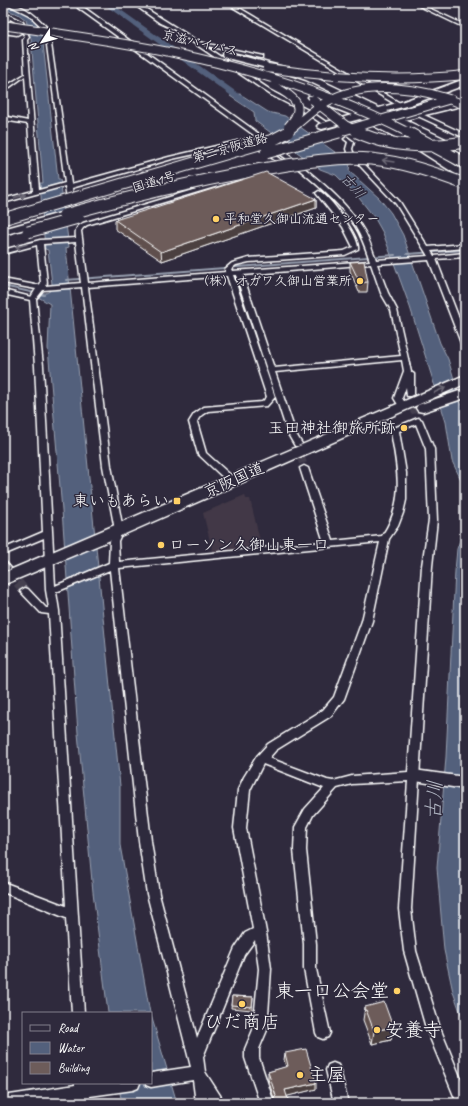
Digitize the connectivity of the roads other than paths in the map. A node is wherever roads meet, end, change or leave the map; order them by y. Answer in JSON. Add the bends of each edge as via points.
{"nodes":[{"id":1,"x":7,"y":3,"type":"edge"},
{"id":2,"x":78,"y":3,"type":"edge"},
{"id":3,"x":134,"y":3,"type":"edge"},
{"id":4,"x":221,"y":3,"type":"edge"},
{"id":5,"x":228,"y":3,"type":"edge"},
{"id":6,"x":415,"y":3,"type":"edge"},
{"id":7,"x":251,"y":19,"type":"junction"},
{"id":8,"x":4,"y":21,"type":"edge"},
{"id":9,"x":465,"y":27,"type":"edge"},
{"id":10,"x":3,"y":31,"type":"edge"},
{"id":11,"x":195,"y":42,"type":"junction"},
{"id":12,"x":158,"y":46,"type":"junction"},
{"id":13,"x":261,"y":57,"type":"dead end"},
{"id":14,"x":217,"y":67,"type":"junction"},
{"id":15,"x":264,"y":67,"type":"junction"},
{"id":16,"x":337,"y":69,"type":"junction"},
{"id":17,"x":342,"y":74,"type":"dead end"},
{"id":18,"x":465,"y":74,"type":"edge"},
{"id":19,"x":28,"y":75,"type":"junction"},
{"id":20,"x":354,"y":76,"type":"junction"},
{"id":21,"x":465,"y":79,"type":"edge"},
{"id":22,"x":465,"y":82,"type":"edge"},
{"id":23,"x":3,"y":90,"type":"edge"},
{"id":24,"x":465,"y":91,"type":"edge"},
{"id":25,"x":465,"y":95,"type":"edge"},
{"id":26,"x":465,"y":99,"type":"edge"},
{"id":27,"x":397,"y":103,"type":"dead end"},
{"id":28,"x":465,"y":104,"type":"edge"},
{"id":29,"x":422,"y":116,"type":"dead end"},
{"id":30,"x":380,"y":117,"type":"junction"},
{"id":31,"x":3,"y":118,"type":"edge"},
{"id":32,"x":32,"y":123,"type":"junction"},
{"id":33,"x":331,"y":131,"type":"junction"},
{"id":34,"x":255,"y":134,"type":"junction"},
{"id":35,"x":465,"y":137,"type":"edge"},
{"id":36,"x":250,"y":141,"type":"junction"},
{"id":37,"x":465,"y":142,"type":"edge"},
{"id":38,"x":227,"y":149,"type":"junction"},
{"id":39,"x":464,"y":158,"type":"edge"},
{"id":40,"x":449,"y":164,"type":"tunnel mouth"},
{"id":41,"x":285,"y":167,"type":"junction"},
{"id":42,"x":134,"y":168,"type":"junction"},
{"id":43,"x":301,"y":168,"type":"junction"},
{"id":44,"x":440,"y":168,"type":"dead end"},
{"id":45,"x":465,"y":178,"type":"edge"},
{"id":46,"x":66,"y":185,"type":"junction"},
{"id":47,"x":465,"y":185,"type":"edge"},
{"id":48,"x":37,"y":191,"type":"junction"},
{"id":49,"x":177,"y":196,"type":"junction"},
{"id":50,"x":65,"y":200,"type":"junction"},
{"id":51,"x":3,"y":201,"type":"edge"},
{"id":52,"x":92,"y":207,"type":"junction"},
{"id":53,"x":3,"y":214,"type":"edge"},
{"id":54,"x":3,"y":219,"type":"edge"},
{"id":55,"x":3,"y":223,"type":"edge"},
{"id":56,"x":80,"y":226,"type":"junction"},
{"id":57,"x":3,"y":229,"type":"edge"},
{"id":58,"x":3,"y":232,"type":"edge"},
{"id":59,"x":3,"y":239,"type":"edge"},
{"id":60,"x":78,"y":240,"type":"junction"},
{"id":61,"x":41,"y":242,"type":"junction"},
{"id":62,"x":465,"y":246,"type":"edge"},
{"id":63,"x":426,"y":249,"type":"junction"},
{"id":64,"x":3,"y":252,"type":"edge"},
{"id":65,"x":465,"y":256,"type":"edge"},
{"id":66,"x":430,"y":258,"type":"junction"},
{"id":67,"x":376,"y":262,"type":"junction"},
{"id":68,"x":239,"y":273,"type":"junction"},
{"id":69,"x":230,"y":274,"type":"junction"},
{"id":70,"x":3,"y":281,"type":"edge"},
{"id":71,"x":85,"y":285,"type":"junction"},
{"id":72,"x":43,"y":288,"type":"junction"},
{"id":73,"x":3,"y":292,"type":"edge"},
{"id":74,"x":33,"y":298,"type":"junction"},
{"id":75,"x":465,"y":343,"type":"edge"},
{"id":76,"x":405,"y":358,"type":"junction"},
{"id":77,"x":271,"y":370,"type":"junction"},
{"id":78,"x":408,"y":371,"type":"junction"},
{"id":79,"x":465,"y":378,"type":"edge"},
{"id":80,"x":465,"y":393,"type":"edge"},
{"id":81,"x":413,"y":407,"type":"junction"},
{"id":82,"x":378,"y":428,"type":"junction"},
{"id":83,"x":395,"y":430,"type":"junction"},
{"id":84,"x":298,"y":444,"type":"tunnel mouth"},
{"id":85,"x":429,"y":453,"type":"junction"},
{"id":86,"x":304,"y":468,"type":"tunnel mouth"},
{"id":87,"x":232,"y":481,"type":"junction"},
{"id":88,"x":48,"y":533,"type":"junction"},
{"id":89,"x":112,"y":538,"type":"junction"},
{"id":90,"x":385,"y":539,"type":"junction"},
{"id":91,"x":329,"y":544,"type":"junction"},
{"id":92,"x":3,"y":552,"type":"edge"},
{"id":93,"x":53,"y":563,"type":"junction"},
{"id":94,"x":112,"y":566,"type":"junction"},
{"id":95,"x":4,"y":571,"type":"edge"},
{"id":96,"x":54,"y":589,"type":"junction"},
{"id":97,"x":3,"y":590,"type":"edge"},
{"id":98,"x":25,"y":591,"type":"tunnel mouth"},
{"id":99,"x":54,"y":611,"type":"junction"},
{"id":100,"x":261,"y":759,"type":"junction"},
{"id":101,"x":418,"y":777,"type":"junction"},
{"id":102,"x":465,"y":783,"type":"edge"},
{"id":103,"x":333,"y":785,"type":"junction"},
{"id":104,"x":3,"y":887,"type":"edge"},
{"id":105,"x":71,"y":914,"type":"junction"},
{"id":106,"x":260,"y":932,"type":"junction"},
{"id":107,"x":78,"y":1012,"type":"edge"},
{"id":108,"x":323,"y":1033,"type":"dead end"},
{"id":109,"x":196,"y":1057,"type":"junction"},
{"id":110,"x":332,"y":1070,"type":"dead end"},
{"id":111,"x":192,"y":1074,"type":"junction"},
{"id":112,"x":152,"y":1080,"type":"edge"},
{"id":113,"x":127,"y":1084,"type":"edge"},
{"id":114,"x":85,"y":1091,"type":"edge"},
{"id":115,"x":3,"y":1103,"type":"edge"},
{"id":116,"x":203,"y":1103,"type":"edge"},
{"id":117,"x":218,"y":1103,"type":"edge"},
{"id":118,"x":267,"y":1103,"type":"edge"},
{"id":119,"x":341,"y":1103,"type":"edge"},
{"id":120,"x":464,"y":1103,"type":"edge"}],
"edges":[{"from":1,"to":46,"type":"street","via":[[31,14],[47,30]]},
{"from":2,"to":34,"type":"street","via":[[80,7]]},
{"from":3,"to":11,"type":"street"},
{"from":4,"to":7,"type":"street"},
{"from":5,"to":7,"type":"street"},
{"from":6,"to":9,"type":"street"},
{"from":7,"to":16,"type":"street"},
{"from":8,"to":12,"type":"highway","name":"京滋バイパス","bridge":true},
{"from":8,"to":14,"type":"highway","bridge":true},
{"from":8,"to":19,"type":"street","via":[[14,18],[24,26],[27,37],[25,40]]},
{"from":8,"to":30,"type":"highway","name":"京滋バイパス","bridge":true,"via":[[220,64],[305,89]]},
{"from":8,"to":30,"type":"highway","via":[[125,36],[226,55],[297,74]]},
{"from":10,"to":30,"type":"highway","bridge":true,"via":[[173,59]]},
{"from":11,"to":13,"type":"street"},
{"from":11,"to":33,"type":"street","via":[[273,94],[308,112]]},
{"from":12,"to":15,"type":"highway"},
{"from":12,"to":30,"type":"highway","name":"京滋バイパス","via":[[225,61],[290,80],[332,94]]},
{"from":14,"to":37,"type":"highway","bridge":true,"via":[[294,90],[316,102],[349,127],[373,138],[418,145]]},
{"from":14,"to":50,"type":"highway","bridge":true,"via":[[262,82],[290,95],[298,104],[297,117],[283,130],[256,142]]},
{"from":15,"to":18,"type":"highway","bridge":true,"via":[[361,79],[425,79]]},
{"from":15,"to":26,"type":"highway","bridge":true,"via":[[329,79],[421,86]]},
{"from":16,"to":17,"type":"street"},
{"from":16,"to":20,"type":"street"},
{"from":18,"to":20,"type":"street","via":[[418,77]]},
{"from":19,"to":23,"type":"street"},
{"from":19,"to":32,"type":"street"},
{"from":20,"to":27,"type":"street"},
{"from":21,"to":45,"type":"highway","bridge":true,"via":[[362,92],[341,101],[334,107],[332,117],[337,126],[354,138]]},
{"from":22,"to":30,"type":"highway","name":"国道1号"},
{"from":24,"to":55,"type":"highway","name":"第二京阪道路","bridge":true},
{"from":25,"to":57,"type":"highway","name":"第二京阪道路","bridge":true},
{"from":26,"to":30,"type":"highway","via":[[430,104]]},
{"from":28,"to":30,"type":"highway","name":"国道1号"},
{"from":28,"to":50,"type":"highway","bridge":true,"via":[[440,95],[413,90],[384,89],[348,94],[324,104],[295,128],[273,140]]},
{"from":29,"to":35,"type":"street"},
{"from":30,"to":33,"type":"highway","name":"国道1号"},
{"from":30,"to":33,"type":"highway","name":"国道1号"},
{"from":30,"to":39,"type":"highway"},
{"from":30,"to":39,"type":"highway","bridge":true},
{"from":30,"to":45,"type":"highway"},
{"from":31,"to":32,"type":"street"},
{"from":32,"to":48,"type":"street"},
{"from":33,"to":38,"type":"highway","bridge":true},
{"from":33,"to":38,"type":"highway","name":"国道1号","bridge":true,"via":[[307,130]]},
{"from":33,"to":59,"type":"highway","name":"国道1号","bridge":true,"via":[[163,194]]},
{"from":33,"to":63,"type":"street","via":[[350,142],[350,152],[398,203]]},
{"from":34,"to":36,"type":"street"},
{"from":34,"to":43,"type":"street"},
{"from":35,"to":52,"type":"highway","bridge":true,"via":[[447,144],[256,167],[186,181]]},
{"from":36,"to":41,"type":"street"},
{"from":36,"to":42,"type":"street"},
{"from":38,"to":53,"type":"highway","name":"国道1号","via":[[149,169]]},
{"from":39,"to":40,"type":"street"},
{"from":41,"to":43,"type":"street"},
{"from":41,"to":49,"type":"street"},
{"from":41,"to":69,"type":"street","via":[[304,177],[331,206],[356,248],[345,253],[239,262],[228,269]]},
{"from":42,"to":46,"type":"street"},
{"from":42,"to":49,"type":"street"},
{"from":43,"to":67,"type":"street","via":[[358,225]]},
{"from":44,"to":47,"type":"street","via":[[437,168]]},
{"from":46,"to":48,"type":"street"},
{"from":46,"to":56,"type":"street","via":[[74,226]]},
{"from":47,"to":52,"type":"highway","one_way":true,"bridge":true,"via":[[402,164],[347,158],[244,172]]},
{"from":51,"to":48,"type":"street","one_way":true},
{"from":49,"to":56,"type":"street"},
{"from":50,"to":54,"type":"highway","bridge":true},
{"from":52,"to":58,"type":"highway","bridge":true},
{"from":56,"to":60,"type":"street"},
{"from":60,"to":61,"type":"street"},
{"from":60,"to":71,"type":"street"},
{"from":61,"to":64,"type":"street","one_way":true},
{"from":61,"to":72,"type":"street"},
{"from":62,"to":63,"type":"street"},
{"from":63,"to":66,"type":"street"},
{"from":65,"to":66,"type":"street"},
{"from":66,"to":67,"type":"street"},
{"from":66,"to":75,"type":"street"},
{"from":67,"to":68,"type":"street"},
{"from":67,"to":76,"type":"street","via":[[388,302],[394,310]]},
{"from":68,"to":69,"type":"street"},
{"from":68,"to":77,"type":"street"},
{"from":69,"to":71,"type":"street"},
{"from":69,"to":87,"type":"street","via":[[271,396],[264,404],[207,409],[194,417],[193,422],[202,454]]},
{"from":70,"to":72,"type":"street"},
{"from":71,"to":72,"type":"street"},
{"from":71,"to":89,"type":"street","via":[[107,466]]},
{"from":72,"to":74,"type":"street"},
{"from":73,"to":74,"type":"street"},
{"from":74,"to":88,"type":"street"},
{"from":76,"to":77,"type":"street"},
{"from":76,"to":78,"type":"street"},
{"from":77,"to":84,"type":"street","via":[[292,434]]},
{"from":78,"to":81,"type":"street","via":[[411,375],[409,383]]},
{"from":78,"to":81,"type":"street","via":[[398,398]]},
{"from":81,"to":79,"type":"highway","name":"京阪国道","one_way":true},
{"from":80,"to":81,"type":"highway","name":"京阪国道"},
{"from":81,"to":82,"type":"highway","name":"京阪国道"},
{"from":81,"to":85,"type":"street","via":[[424,449]]},
{"from":81,"to":87,"type":"highway","name":"京阪国道"},
{"from":82,"to":83,"type":"street"},
{"from":82,"to":89,"type":"highway","name":"京阪国道"},
{"from":83,"to":85,"type":"street","via":[[418,420],[430,449]]},
{"from":83,"to":90,"type":"street","via":[[403,492],[399,516]]},
{"from":85,"to":101,"type":"street","via":[[433,520],[421,658]]},
{"from":86,"to":91,"type":"street"},
{"from":87,"to":89,"type":"highway","name":"京阪国道"},
{"from":88,"to":92,"type":"street"},
{"from":88,"to":93,"type":"street"},
{"from":89,"to":93,"type":"highway","name":"京阪国道"},
{"from":89,"to":94,"type":"street"},
{"from":90,"to":91,"type":"street"},
{"from":90,"to":100,"type":"street","via":[[367,621],[339,699],[327,713],[272,747]]},
{"from":91,"to":94,"type":"street"},
{"from":93,"to":95,"type":"highway","name":"京阪国道"},
{"from":93,"to":96,"type":"street"},
{"from":93,"to":97,"type":"highway","name":"京阪国道"},
{"from":94,"to":96,"type":"street"},
{"from":94,"to":109,"type":"street","via":[[153,894]]},
{"from":96,"to":99,"type":"street"},
{"from":98,"to":99,"type":"street","via":[[44,611]]},
{"from":99,"to":105,"type":"street"},
{"from":100,"to":103,"type":"street"},
{"from":100,"to":106,"type":"street","via":[[244,790],[240,828]]},
{"from":101,"to":102,"type":"street"},
{"from":101,"to":103,"type":"street","via":[[352,780]]},
{"from":101,"to":120,"type":"street","via":[[411,812],[405,909],[408,937],[433,1028]]},
{"from":103,"to":108,"type":"street","via":[[304,820],[300,836],[310,968]]},
{"from":104,"to":105,"type":"street"},
{"from":105,"to":107,"type":"street"},
{"from":106,"to":109,"type":"street","via":[[249,937],[239,952]]},
{"from":106,"to":118,"type":"street","via":[[265,969],[264,992],[260,1030],[252,1049],[252,1058]]},
{"from":109,"to":111,"type":"street"},
{"from":110,"to":119,"type":"street"},
{"from":111,"to":112,"type":"street"},
{"from":111,"to":116,"type":"street"},
{"from":111,"to":117,"type":"street"},
{"from":113,"to":114,"type":"street"},
{"from":114,"to":115,"type":"street"}]}
